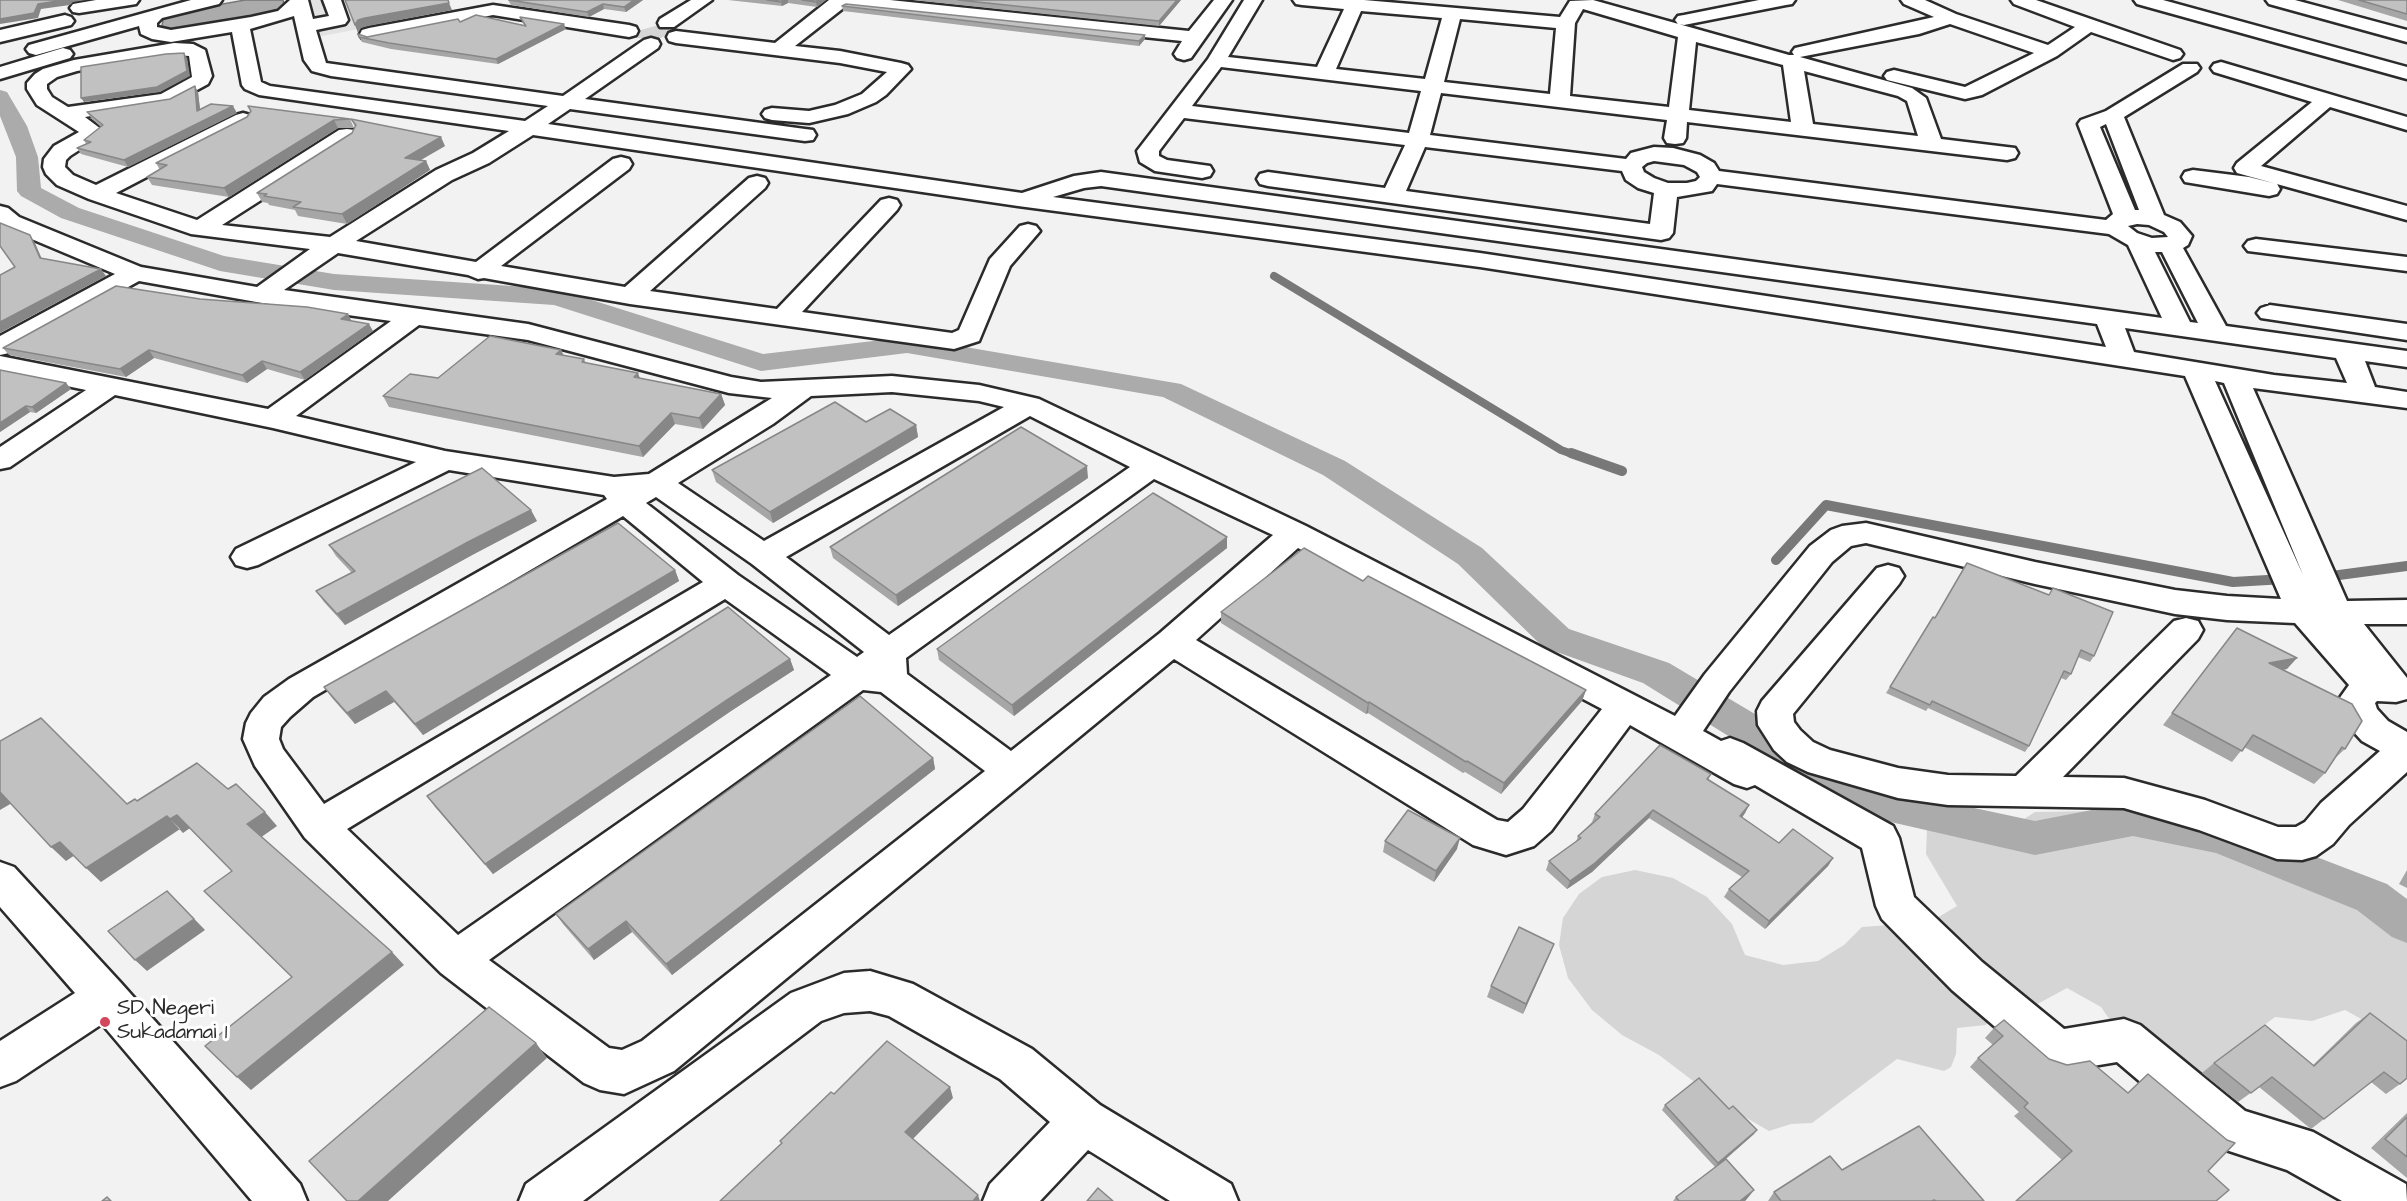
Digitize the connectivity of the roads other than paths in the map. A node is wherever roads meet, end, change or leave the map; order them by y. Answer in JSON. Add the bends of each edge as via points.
{"nodes":[{"id":1,"x":131,"y":0,"type":"edge"},
{"id":2,"x":213,"y":0,"type":"edge"},
{"id":3,"x":332,"y":0,"type":"edge"},
{"id":4,"x":549,"y":0,"type":"edge"},
{"id":5,"x":703,"y":0,"type":"edge"},
{"id":6,"x":841,"y":0,"type":"edge"},
{"id":7,"x":1223,"y":0,"type":"edge"},
{"id":8,"x":1253,"y":0,"type":"edge"},
{"id":9,"x":1302,"y":0,"type":"edge"},
{"id":10,"x":1628,"y":0,"type":"edge"},
{"id":11,"x":1786,"y":0,"type":"edge"},
{"id":12,"x":1910,"y":0,"type":"edge"},
{"id":13,"x":2021,"y":0,"type":"edge"},
{"id":14,"x":2144,"y":0,"type":"edge"},
{"id":15,"x":2275,"y":0,"type":"edge"},
{"id":16,"x":299,"y":1,"type":"edge"},
{"id":17,"x":1355,"y":4,"type":"junction"},
{"id":18,"x":490,"y":5,"type":"edge"},
{"id":19,"x":2300,"y":6,"type":"junction"},
{"id":20,"x":79,"y":9,"type":"edge"},
{"id":21,"x":1453,"y":12,"type":"junction"},
{"id":22,"x":522,"y":15,"type":"junction"},
{"id":23,"x":1950,"y":18,"type":"junction"},
{"id":24,"x":1566,"y":23,"type":"junction"},
{"id":25,"x":154,"y":25,"type":"junction"},
{"id":26,"x":240,"y":25,"type":"junction"},
{"id":27,"x":305,"y":26,"type":"junction"},
{"id":28,"x":2088,"y":26,"type":"junction"},
{"id":29,"x":1686,"y":27,"type":"junction"},
{"id":30,"x":1919,"y":28,"type":"junction"},
{"id":31,"x":649,"y":30,"type":"junction"},
{"id":32,"x":2265,"y":33,"type":"junction"},
{"id":33,"x":369,"y":34,"type":"edge"},
{"id":34,"x":0,"y":36,"type":"edge"},
{"id":35,"x":2407,"y":36,"type":"edge"},
{"id":36,"x":1194,"y":37,"type":"junction"},
{"id":37,"x":651,"y":44,"type":"junction"},
{"id":38,"x":778,"y":50,"type":"junction"},
{"id":39,"x":2050,"y":52,"type":"junction"},
{"id":40,"x":1797,"y":56,"type":"junction"},
{"id":41,"x":1182,"y":57,"type":"dead end"},
{"id":42,"x":0,"y":60,"type":"edge"},
{"id":43,"x":1862,"y":60,"type":"junction"},
{"id":44,"x":1216,"y":61,"type":"junction"},
{"id":45,"x":2205,"y":61,"type":"junction"},
{"id":46,"x":0,"y":73,"type":"edge"},
{"id":47,"x":1324,"y":73,"type":"junction"},
{"id":48,"x":2407,"y":73,"type":"edge"},
{"id":49,"x":1432,"y":86,"type":"junction"},
{"id":50,"x":631,"y":93,"type":"dead end"},
{"id":51,"x":166,"y":99,"type":"junction"},
{"id":52,"x":2328,"y":99,"type":"junction"},
{"id":53,"x":538,"y":100,"type":"junction"},
{"id":54,"x":1560,"y":101,"type":"junction"},
{"id":55,"x":568,"y":102,"type":"junction"},
{"id":56,"x":1180,"y":111,"type":"junction"},
{"id":57,"x":65,"y":114,"type":"junction"},
{"id":58,"x":1676,"y":115,"type":"junction"},
{"id":59,"x":2113,"y":115,"type":"junction"},
{"id":60,"x":243,"y":119,"type":"edge"},
{"id":61,"x":500,"y":124,"type":"junction"},
{"id":62,"x":2407,"y":124,"type":"edge"},
{"id":63,"x":530,"y":128,"type":"junction"},
{"id":64,"x":1803,"y":130,"type":"junction"},
{"id":65,"x":94,"y":132,"type":"junction"},
{"id":66,"x":347,"y":135,"type":"edge"},
{"id":67,"x":805,"y":135,"type":"dead end"},
{"id":68,"x":1418,"y":140,"type":"junction"},
{"id":69,"x":1932,"y":145,"type":"junction"},
{"id":70,"x":2007,"y":153,"type":"dead end"},
{"id":71,"x":1673,"y":155,"type":"junction"},
{"id":72,"x":621,"y":165,"type":"dead end"},
{"id":73,"x":1631,"y":166,"type":"junction"},
{"id":74,"x":1220,"y":173,"type":"dead end"},
{"id":75,"x":444,"y":175,"type":"junction"},
{"id":76,"x":1244,"y":176,"type":"dead end"},
{"id":77,"x":1711,"y":177,"type":"junction"},
{"id":78,"x":2193,"y":177,"type":"dead end"},
{"id":79,"x":757,"y":183,"type":"dead end"},
{"id":80,"x":2407,"y":187,"type":"edge"},
{"id":81,"x":1666,"y":189,"type":"junction"},
{"id":82,"x":97,"y":194,"type":"junction"},
{"id":83,"x":1393,"y":195,"type":"junction"},
{"id":84,"x":1018,"y":199,"type":"junction"},
{"id":85,"x":889,"y":205,"type":"dead end"},
{"id":86,"x":2384,"y":207,"type":"junction"},
{"id":87,"x":2407,"y":213,"type":"edge"},
{"id":88,"x":2154,"y":219,"type":"junction"},
{"id":89,"x":4,"y":221,"type":"edge"},
{"id":90,"x":2121,"y":223,"type":"junction"},
{"id":91,"x":2407,"y":224,"type":"edge"},
{"id":92,"x":199,"y":229,"type":"junction"},
{"id":93,"x":1028,"y":231,"type":"dead end"},
{"id":94,"x":2138,"y":242,"type":"junction"},
{"id":95,"x":336,"y":245,"type":"junction"},
{"id":96,"x":2170,"y":245,"type":"junction"},
{"id":97,"x":2256,"y":246,"type":"dead end"},
{"id":98,"x":2407,"y":264,"type":"edge"},
{"id":99,"x":478,"y":272,"type":"junction"},
{"id":100,"x":135,"y":273,"type":"junction"},
{"id":101,"x":268,"y":291,"type":"junction"},
{"id":102,"x":630,"y":296,"type":"junction"},
{"id":103,"x":2270,"y":313,"type":"dead end"},
{"id":104,"x":413,"y":317,"type":"junction"},
{"id":105,"x":782,"y":318,"type":"junction"},
{"id":106,"x":2108,"y":319,"type":"junction"},
{"id":107,"x":2180,"y":328,"type":"junction"},
{"id":108,"x":2407,"y":332,"type":"edge"},
{"id":109,"x":2216,"y":333,"type":"junction"},
{"id":110,"x":0,"y":347,"type":"edge"},
{"id":111,"x":2346,"y":351,"type":"junction"},
{"id":112,"x":2123,"y":358,"type":"junction"},
{"id":113,"x":2407,"y":359,"type":"edge"},
{"id":114,"x":0,"y":364,"type":"edge"},
{"id":115,"x":2196,"y":370,"type":"junction"},
{"id":116,"x":2235,"y":377,"type":"junction"},
{"id":117,"x":109,"y":387,"type":"junction"},
{"id":118,"x":801,"y":390,"type":"junction"},
{"id":119,"x":2362,"y":393,"type":"junction"},
{"id":120,"x":2407,"y":400,"type":"edge"},
{"id":121,"x":1029,"y":405,"type":"junction"},
{"id":122,"x":273,"y":419,"type":"junction"},
{"id":123,"x":0,"y":460,"type":"edge"},
{"id":124,"x":445,"y":460,"type":"junction"},
{"id":125,"x":1152,"y":466,"type":"junction"},
{"id":126,"x":657,"y":483,"type":"junction"},
{"id":127,"x":619,"y":495,"type":"junction"},
{"id":128,"x":1295,"y":533,"type":"junction"},
{"id":129,"x":763,"y":556,"type":"junction"},
{"id":130,"x":247,"y":557,"type":"dead end"},
{"id":131,"x":1888,"y":576,"type":"dead end"},
{"id":132,"x":726,"y":583,"type":"junction"},
{"id":133,"x":2302,"y":610,"type":"junction"},
{"id":134,"x":2407,"y":612,"type":"edge"},
{"id":135,"x":2336,"y":613,"type":"junction"},
{"id":136,"x":2187,"y":630,"type":"dead end"},
{"id":137,"x":1172,"y":642,"type":"junction"},
{"id":138,"x":879,"y":669,"type":"junction"},
{"id":139,"x":2392,"y":690,"type":"edge"},
{"id":140,"x":1625,"y":705,"type":"junction"},
{"id":141,"x":1686,"y":730,"type":"junction"},
{"id":142,"x":2407,"y":749,"type":"edge"},
{"id":143,"x":1011,"y":771,"type":"junction"},
{"id":144,"x":1747,"y":773,"type":"dead end"},
{"id":145,"x":2024,"y":792,"type":"junction"},
{"id":146,"x":319,"y":826,"type":"junction"},
{"id":147,"x":0,"y":879,"type":"edge"},
{"id":148,"x":456,"y":960,"type":"junction"},
{"id":149,"x":106,"y":997,"type":"junction"},
{"id":150,"x":0,"y":1066,"type":"edge"},
{"id":151,"x":1084,"y":1121,"type":"junction"},
{"id":152,"x":1199,"y":1197,"type":"edge"},
{"id":153,"x":283,"y":1201,"type":"edge"},
{"id":154,"x":543,"y":1201,"type":"edge"},
{"id":155,"x":1006,"y":1201,"type":"edge"},
{"id":156,"x":2389,"y":1201,"type":"edge"}],
"edges":[{"from":1,"to":20,"type":"street"},
{"from":2,"to":25,"type":"street","via":[[174,8]]},
{"from":3,"to":27,"type":"street","via":[[339,20]]},
{"from":4,"to":22,"type":"street"},
{"from":5,"to":31,"type":"street"},
{"from":6,"to":36,"type":"street"},
{"from":6,"to":38,"type":"street"},
{"from":7,"to":36,"type":"street"},
{"from":8,"to":44,"type":"street"},
{"from":9,"to":17,"type":"street"},
{"from":10,"to":29,"type":"street"},
{"from":11,"to":29,"type":"street"},
{"from":12,"to":23,"type":"street"},
{"from":13,"to":28,"type":"street"},
{"from":14,"to":32,"type":"street"},
{"from":15,"to":19,"type":"street"},
{"from":16,"to":26,"type":"street","via":[[284,15]]},
{"from":16,"to":27,"type":"street"},
{"from":17,"to":21,"type":"street"},
{"from":17,"to":47,"type":"street"},
{"from":18,"to":22,"type":"street"},
{"from":18,"to":33,"type":"street"},
{"from":19,"to":32,"type":"street"},
{"from":19,"to":35,"type":"street"},
{"from":20,"to":34,"type":"street"},
{"from":21,"to":24,"type":"street"},
{"from":21,"to":49,"type":"street"},
{"from":22,"to":31,"type":"street"},
{"from":23,"to":30,"type":"street"},
{"from":23,"to":39,"type":"street"},
{"from":24,"to":29,"type":"street","via":[[1576,5],[1584,3]]},
{"from":24,"to":54,"type":"street"},
{"from":25,"to":26,"type":"street","via":[[185,35]]},
{"from":25,"to":42,"type":"street"},
{"from":25,"to":46,"type":"street"},
{"from":26,"to":61,"type":"street","via":[[256,89]]},
{"from":27,"to":53,"type":"street","via":[[314,60],[331,70]]},
{"from":28,"to":39,"type":"street"},
{"from":28,"to":45,"type":"street","via":[[2173,54],[2173,59]]},
{"from":29,"to":40,"type":"street"},
{"from":29,"to":58,"type":"street"},
{"from":30,"to":40,"type":"street"},
{"from":30,"to":43,"type":"street"},
{"from":31,"to":37,"type":"street"},
{"from":31,"to":37,"type":"street"},
{"from":31,"to":38,"type":"street"},
{"from":31,"to":53,"type":"street"},
{"from":32,"to":45,"type":"street"},
{"from":32,"to":48,"type":"street"},
{"from":36,"to":41,"type":"street"},
{"from":37,"to":55,"type":"street"},
{"from":38,"to":50,"type":"street","via":[[897,66],[901,71],[869,98],[809,117]]},
{"from":39,"to":43,"type":"street","via":[[1965,93]]},
{"from":40,"to":43,"type":"street"},
{"from":40,"to":64,"type":"street"},
{"from":40,"to":69,"type":"street","via":[[1912,94]]},
{"from":44,"to":47,"type":"street"},
{"from":44,"to":56,"type":"street"},
{"from":45,"to":52,"type":"street"},
{"from":45,"to":59,"type":"street"},
{"from":47,"to":49,"type":"street"},
{"from":49,"to":54,"type":"street"},
{"from":49,"to":68,"type":"street"},
{"from":51,"to":57,"type":"street"},
{"from":51,"to":57,"type":"street","via":[[201,80],[198,54],[193,50],[174,49],[50,73],[37,83],[37,89],[44,101]]},
{"from":51,"to":65,"type":"street"},
{"from":52,"to":62,"type":"street"},
{"from":52,"to":86,"type":"street","via":[[2245,168]]},
{"from":53,"to":55,"type":"street"},
{"from":53,"to":61,"type":"street"},
{"from":54,"to":58,"type":"street"},
{"from":55,"to":63,"type":"street"},
{"from":55,"to":67,"type":"street"},
{"from":56,"to":68,"type":"street"},
{"from":56,"to":74,"type":"street","via":[[1148,151],[1148,157],[1163,166]]},
{"from":57,"to":65,"type":"street"},
{"from":58,"to":64,"type":"street"},
{"from":58,"to":71,"type":"street"},
{"from":59,"to":88,"type":"street"},
{"from":59,"to":90,"type":"street","via":[[2088,124]]},
{"from":60,"to":82,"type":"street"},
{"from":61,"to":63,"type":"street"},
{"from":61,"to":75,"type":"street","via":[[456,154]]},
{"from":63,"to":75,"type":"street"},
{"from":63,"to":84,"type":"street"},
{"from":64,"to":69,"type":"street"},
{"from":65,"to":82,"type":"street","via":[[62,151],[54,168],[65,180]]},
{"from":66,"to":92,"type":"street"},
{"from":68,"to":73,"type":"street"},
{"from":68,"to":83,"type":"street"},
{"from":69,"to":70,"type":"street"},
{"from":71,"to":73,"type":"street","via":[[1654,154],[1639,158]]},
{"from":71,"to":77,"type":"street","via":[[1706,168]]},
{"from":72,"to":99,"type":"street"},
{"from":73,"to":81,"type":"street","via":[[1634,175],[1646,183]]},
{"from":75,"to":95,"type":"street"},
{"from":76,"to":83,"type":"street"},
{"from":77,"to":81,"type":"street","via":[[1704,186]]},
{"from":77,"to":90,"type":"street"},
{"from":78,"to":91,"type":"street","via":[[2249,184]]},
{"from":79,"to":102,"type":"street"},
{"from":80,"to":86,"type":"street"},
{"from":81,"to":83,"type":"street","via":[[1661,233]]},
{"from":82,"to":92,"type":"street"},
{"from":84,"to":106,"type":"street","via":[[1101,179]]},
{"from":84,"to":112,"type":"street","via":[[1480,260]]},
{"from":85,"to":105,"type":"street"},
{"from":86,"to":87,"type":"street"},
{"from":88,"to":90,"type":"street"},
{"from":88,"to":96,"type":"street","via":[[2172,227],[2180,236]]},
{"from":89,"to":100,"type":"street"},
{"from":90,"to":94,"type":"street"},
{"from":92,"to":95,"type":"street"},
{"from":93,"to":105,"type":"street","via":[[999,264],[970,335],[963,339],[954,341]]},
{"from":94,"to":96,"type":"street"},
{"from":94,"to":107,"type":"street"},
{"from":95,"to":99,"type":"street"},
{"from":95,"to":101,"type":"street"},
{"from":96,"to":109,"type":"street"},
{"from":97,"to":98,"type":"street"},
{"from":99,"to":102,"type":"street"},
{"from":100,"to":101,"type":"street"},
{"from":100,"to":110,"type":"street"},
{"from":101,"to":104,"type":"street"},
{"from":102,"to":105,"type":"street"},
{"from":103,"to":108,"type":"street"},
{"from":104,"to":118,"type":"street","via":[[528,332],[729,386]]},
{"from":104,"to":122,"type":"street"},
{"from":106,"to":107,"type":"street"},
{"from":106,"to":112,"type":"street"},
{"from":107,"to":109,"type":"street"},
{"from":109,"to":111,"type":"street"},
{"from":111,"to":113,"type":"street"},
{"from":111,"to":119,"type":"street","via":[[2360,379]]},
{"from":112,"to":115,"type":"street"},
{"from":114,"to":117,"type":"street"},
{"from":115,"to":116,"type":"street"},
{"from":115,"to":133,"type":"street"},
{"from":116,"to":119,"type":"street"},
{"from":116,"to":135,"type":"street"},
{"from":117,"to":122,"type":"street"},
{"from":117,"to":123,"type":"street"},
{"from":118,"to":121,"type":"street","via":[[923,386]]},
{"from":118,"to":126,"type":"street"},
{"from":119,"to":120,"type":"street"},
{"from":121,"to":125,"type":"street"},
{"from":121,"to":129,"type":"street"},
{"from":122,"to":124,"type":"street"},
{"from":124,"to":127,"type":"street"},
{"from":124,"to":130,"type":"street"},
{"from":125,"to":128,"type":"street"},
{"from":125,"to":138,"type":"street"},
{"from":126,"to":127,"type":"street"},
{"from":126,"to":129,"type":"street"},
{"from":127,"to":132,"type":"street"},
{"from":127,"to":146,"type":"street","via":[[301,688],[277,707],[264,723],[261,739],[268,756]]},
{"from":128,"to":137,"type":"street"},
{"from":128,"to":140,"type":"street"},
{"from":129,"to":138,"type":"street"},
{"from":131,"to":145,"type":"street","via":[[1775,711],[1776,724],[1800,752],[1821,762],[1898,783],[1948,790]]},
{"from":132,"to":138,"type":"street"},
{"from":132,"to":146,"type":"street"},
{"from":133,"to":135,"type":"street"},
{"from":133,"to":139,"type":"street"},
{"from":133,"to":141,"type":"street","via":[[2175,602],[1866,533],[1842,537],[1821,554],[1717,683]]},
{"from":134,"to":135,"type":"street"},
{"from":135,"to":139,"type":"street"},
{"from":136,"to":145,"type":"street"},
{"from":137,"to":140,"type":"street","via":[[1487,834],[1506,840],[1520,835],[1537,820]]},
{"from":137,"to":143,"type":"street"},
{"from":138,"to":143,"type":"street"},
{"from":138,"to":148,"type":"street"},
{"from":139,"to":142,"type":"street","via":[[2357,699],[2358,708],[2364,719],[2389,741]]},
{"from":140,"to":141,"type":"street"},
{"from":141,"to":144,"type":"street"},
{"from":141,"to":156,"type":"street","via":[[1879,838],[1896,906],[1967,976],[2057,1051],[2124,1040],[2234,1131],[2296,1149]]},
{"from":142,"to":145,"type":"street","via":[[2319,833],[2302,844],[2277,843],[2205,816],[2124,793]]},
{"from":143,"to":148,"type":"street","via":[[658,1056],[624,1072],[600,1068]]},
{"from":146,"to":148,"type":"street"},
{"from":147,"to":149,"type":"street"},
{"from":149,"to":150,"type":"street"},
{"from":149,"to":153,"type":"street"},
{"from":151,"to":152,"type":"street"},
{"from":151,"to":154,"type":"street","via":[[1016,1064],[898,998],[870,991],[844,993],[806,1007]]},
{"from":151,"to":155,"type":"street"}]}
